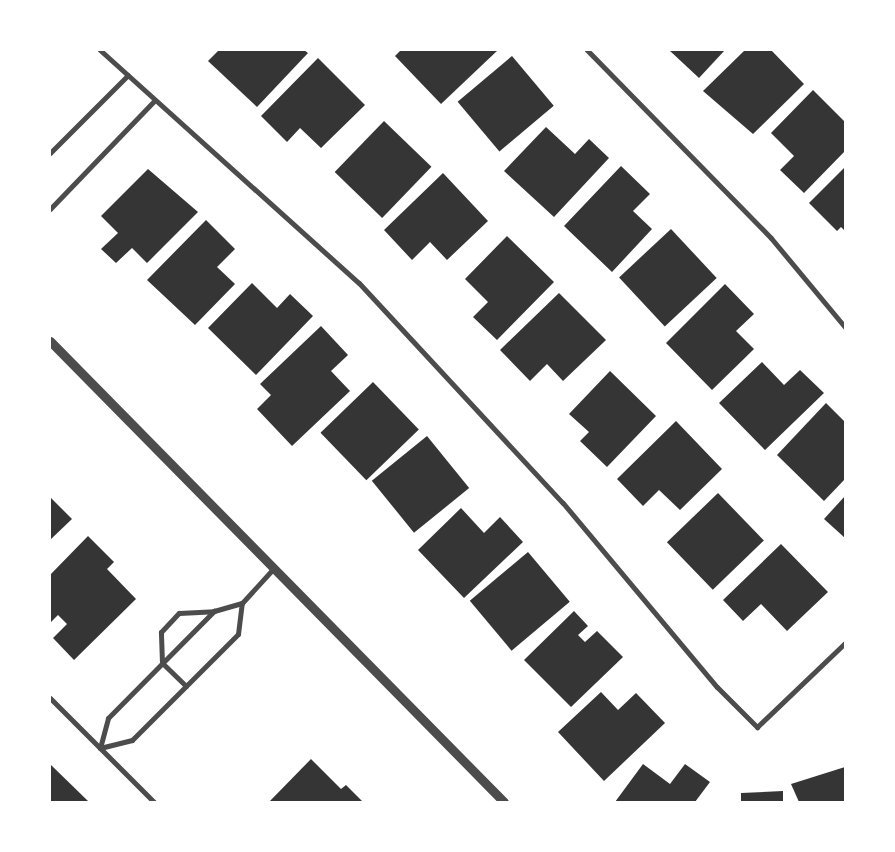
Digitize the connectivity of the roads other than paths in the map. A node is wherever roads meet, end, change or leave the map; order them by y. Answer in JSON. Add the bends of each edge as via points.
{"nodes":[{"id":1,"x":100,"y":50,"type":"edge"},
{"id":2,"x":587,"y":50,"type":"edge"},
{"id":3,"x":128,"y":75,"type":"junction"},
{"id":4,"x":155,"y":100,"type":"junction"},
{"id":5,"x":50,"y":153,"type":"edge"},
{"id":6,"x":50,"y":209,"type":"edge"},
{"id":7,"x":845,"y":327,"type":"edge"},
{"id":8,"x":50,"y":341,"type":"edge"},
{"id":9,"x":274,"y":568,"type":"junction"},
{"id":10,"x":242,"y":603,"type":"junction"},
{"id":11,"x":214,"y":610,"type":"junction"},
{"id":12,"x":845,"y":643,"type":"edge"},
{"id":13,"x":162,"y":664,"type":"junction"},
{"id":14,"x":186,"y":686,"type":"junction"},
{"id":15,"x":50,"y":698,"type":"edge"},
{"id":16,"x":100,"y":748,"type":"junction"},
{"id":17,"x":154,"y":802,"type":"edge"},
{"id":18,"x":504,"y":802,"type":"edge"}],
"edges":[{"from":1,"to":3,"type":"street"},
{"from":2,"to":7,"type":"street","via":[[770,238]]},
{"from":3,"to":4,"type":"street"},
{"from":3,"to":5,"type":"street"},
{"from":4,"to":6,"type":"street"},
{"from":4,"to":12,"type":"street","via":[[358,284],[563,503],[717,687],[757,726]]},
{"from":8,"to":9,"type":"street"},
{"from":9,"to":10,"type":"street"},
{"from":9,"to":18,"type":"street"},
{"from":10,"to":11,"type":"street"},
{"from":10,"to":14,"type":"street","via":[[238,634]]},
{"from":11,"to":13,"type":"street"},
{"from":11,"to":13,"type":"street","via":[[179,613],[161,632]]},
{"from":13,"to":14,"type":"street"},
{"from":13,"to":16,"type":"street","via":[[108,718]]},
{"from":14,"to":16,"type":"street","via":[[132,740]]},
{"from":15,"to":16,"type":"street"},
{"from":16,"to":17,"type":"street"}]}
